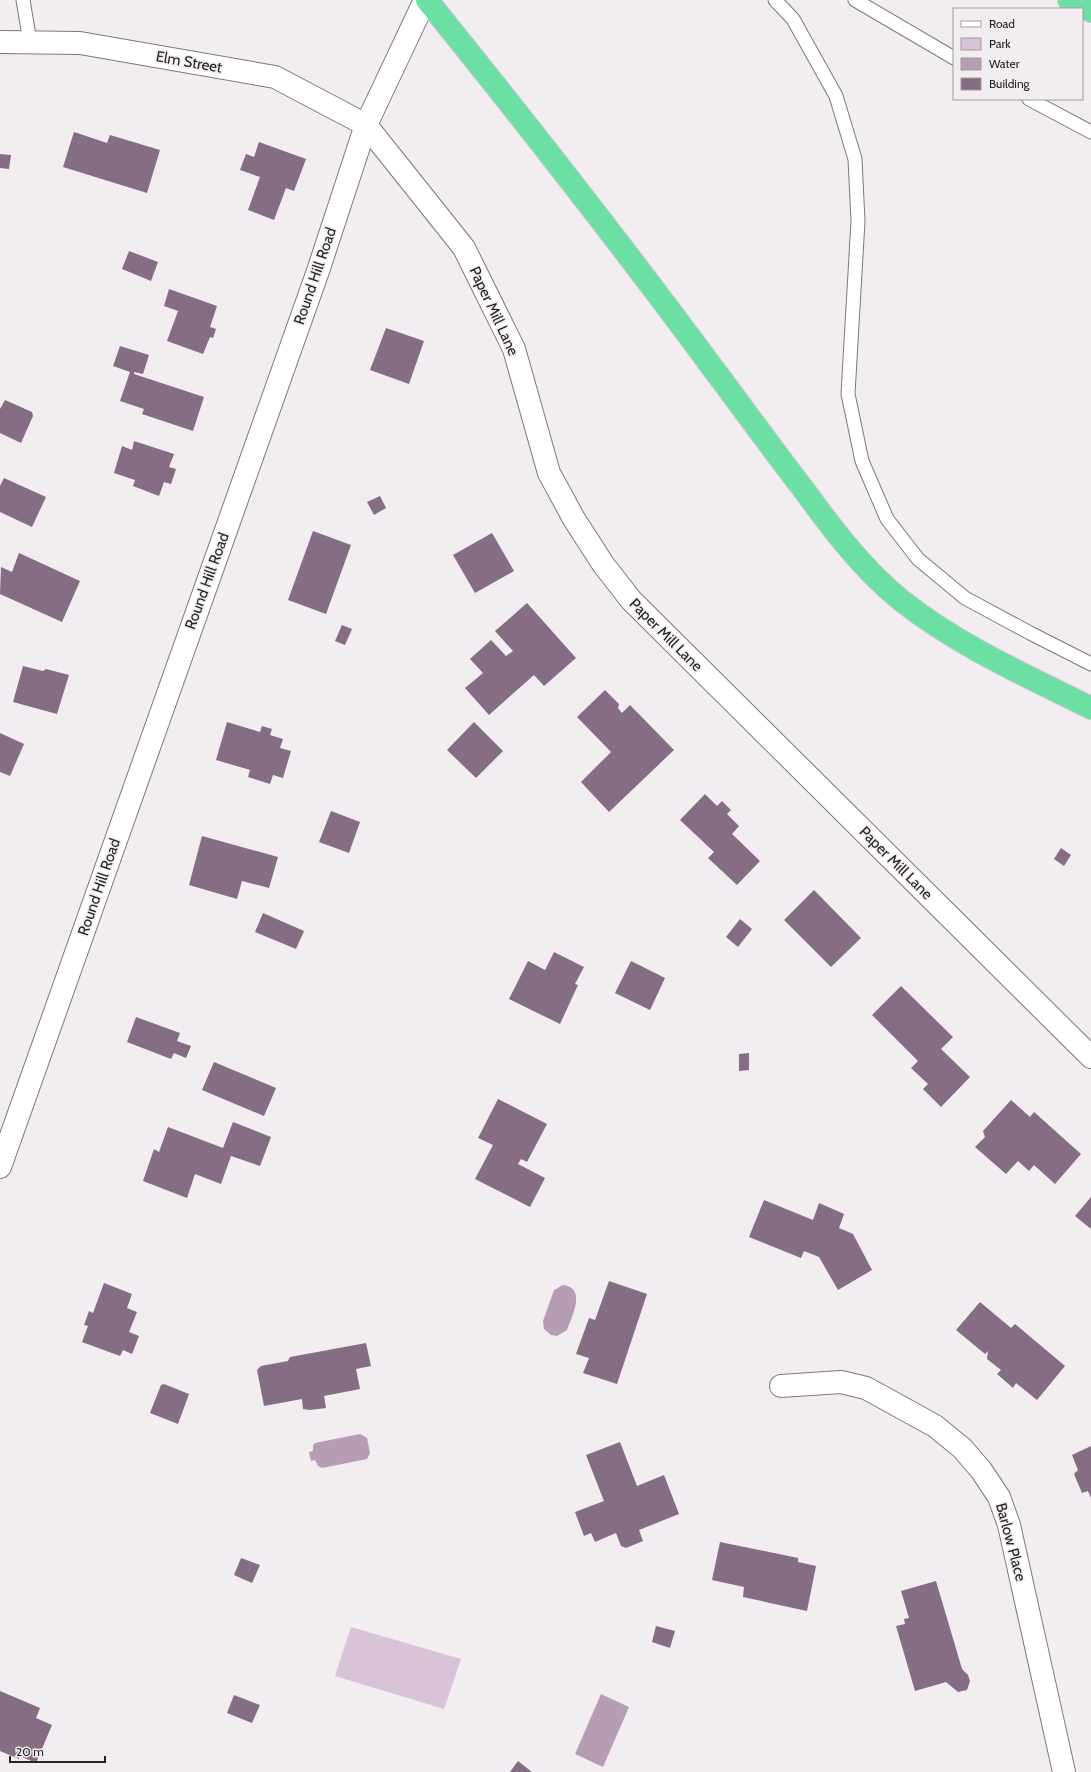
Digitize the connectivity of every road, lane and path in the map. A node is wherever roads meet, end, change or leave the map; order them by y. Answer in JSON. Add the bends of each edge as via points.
{"nodes":[{"id":1,"x":23,"y":0,"type":"edge"},
{"id":2,"x":426,"y":0,"type":"edge"},
{"id":3,"x":775,"y":0,"type":"edge"},
{"id":4,"x":854,"y":0,"type":"edge"},
{"id":5,"x":1069,"y":0,"type":"edge"},
{"id":6,"x":1091,"y":11,"type":"edge"},
{"id":7,"x":0,"y":42,"type":"edge"},
{"id":8,"x":30,"y":42,"type":"junction"},
{"id":9,"x":953,"y":57,"type":"edge"},
{"id":10,"x":1031,"y":100,"type":"edge"},
{"id":11,"x":366,"y":125,"type":"junction"},
{"id":12,"x":1091,"y":132,"type":"edge"},
{"id":13,"x":1091,"y":664,"type":"edge"},
{"id":14,"x":1091,"y":708,"type":"edge"},
{"id":15,"x":1091,"y":1057,"type":"edge"},
{"id":16,"x":2,"y":1157,"type":"edge"},
{"id":17,"x":781,"y":1386,"type":"dead end"},
{"id":18,"x":1064,"y":1772,"type":"edge"}],
"edges":[{"from":1,"to":8,"type":"lane"},
{"from":2,"to":11,"type":"street","name":"Round Hill Road"},
{"from":2,"to":14,"type":"highway","via":[[550,154],[828,522],[862,563],[901,600],[941,629],[986,655]]},
{"from":3,"to":13,"type":"lane","via":[[794,19],[836,96],[855,159],[858,221],[848,394],[862,461],[887,519],[918,559],[964,598]]},
{"from":4,"to":9,"type":"lane"},
{"from":5,"to":6,"type":"highway"},
{"from":7,"to":8,"type":"street","name":"Elm Street"},
{"from":8,"to":11,"type":"street","name":"Elm Street","via":[[80,43],[276,77]]},
{"from":10,"to":12,"type":"lane"},
{"from":11,"to":15,"type":"street","name":"Paper Mill Lane","via":[[464,248],[514,349],[549,473],[574,519],[626,594]]},
{"from":11,"to":16,"type":"street","name":"Round Hill Road","via":[[318,271]]},
{"from":17,"to":18,"type":"street","name":"Barlow Place","via":[[841,1382],[866,1388],[935,1426],[962,1448],[981,1470],[999,1497],[1009,1524]]}]}
